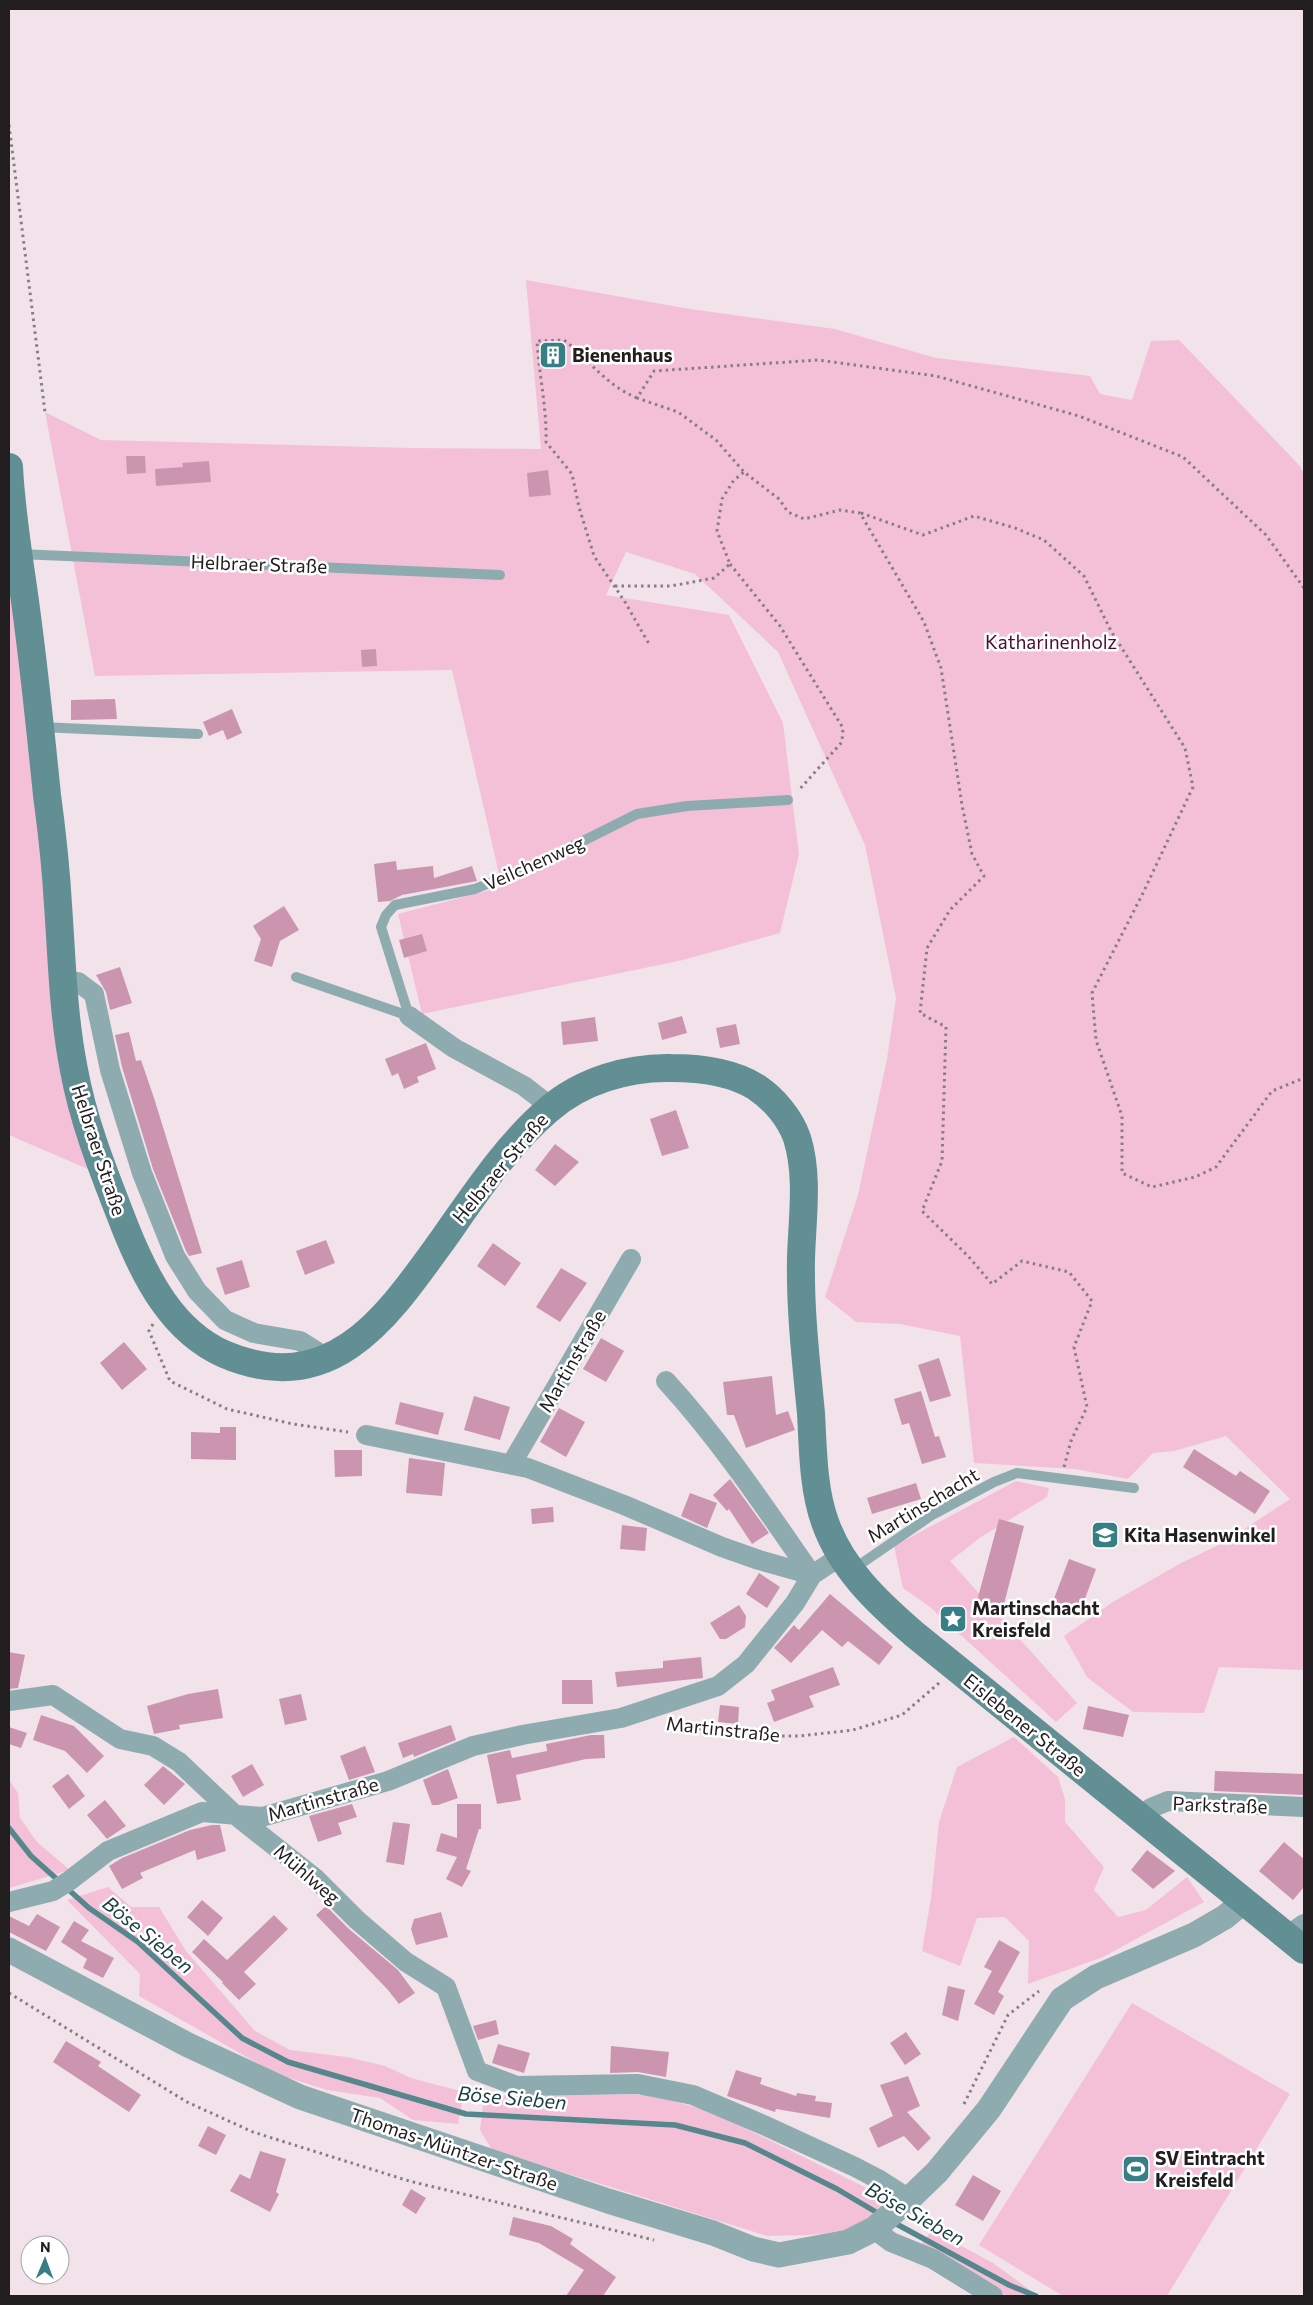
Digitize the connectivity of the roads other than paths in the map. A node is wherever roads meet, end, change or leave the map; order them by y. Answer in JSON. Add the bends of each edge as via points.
{"nodes":[{"id":1,"x":9,"y":466,"type":"edge"},
{"id":2,"x":9,"y":478,"type":"edge"},
{"id":3,"x":18,"y":554,"type":"junction"},
{"id":4,"x":500,"y":575,"type":"dead end"},
{"id":5,"x":40,"y":727,"type":"junction"},
{"id":6,"x":198,"y":734,"type":"dead end"},
{"id":7,"x":788,"y":800,"type":"road end"},
{"id":8,"x":296,"y":977,"type":"dead end"},
{"id":9,"x":62,"y":982,"type":"junction"},
{"id":10,"x":409,"y":1016,"type":"junction"},
{"id":11,"x":552,"y":1107,"type":"junction"},
{"id":12,"x":632,"y":1258,"type":"dead end"},
{"id":13,"x":327,"y":1358,"type":"junction"},
{"id":14,"x":666,"y":1381,"type":"dead end"},
{"id":15,"x":366,"y":1435,"type":"road end"},
{"id":16,"x":814,"y":1453,"type":"joint"},
{"id":17,"x":512,"y":1463,"type":"junction"},
{"id":18,"x":1134,"y":1488,"type":"dead end"},
{"id":19,"x":846,"y":1563,"type":"junction"},
{"id":20,"x":812,"y":1575,"type":"junction"},
{"id":21,"x":9,"y":1701,"type":"edge"},
{"id":22,"x":1304,"y":1807,"type":"edge"},
{"id":23,"x":234,"y":1814,"type":"junction"},
{"id":24,"x":1141,"y":1818,"type":"junction"},
{"id":25,"x":9,"y":1902,"type":"edge"},
{"id":26,"x":1244,"y":1902,"type":"junction"},
{"id":27,"x":1298,"y":1937,"type":"edge"},
{"id":28,"x":9,"y":1950,"type":"edge"},
{"id":29,"x":890,"y":2215,"type":"junction"},
{"id":30,"x":993,"y":2296,"type":"edge"}],
"edges":[{"from":1,"to":2,"type":"main road","name":"Helbraer Straße"},
{"from":2,"to":3,"type":"main road","name":"Helbraer Straße"},
{"from":3,"to":4,"type":"lane","name":"Helbraer Straße"},
{"from":3,"to":5,"type":"main road","name":"Helbraer Straße"},
{"from":5,"to":6,"type":"lane"},
{"from":5,"to":9,"type":"main road","name":"Helbraer Straße","via":[[58,897]]},
{"from":7,"to":10,"type":"lane","name":"Veilchenweg","via":[[687,806],[638,814],[545,860],[475,889],[395,905],[381,927]]},
{"from":8,"to":10,"type":"lane"},
{"from":9,"to":13,"type":"street","name":"Helbraer Straße","via":[[78,982],[94,994],[110,1070],[142,1173],[175,1256],[197,1291],[225,1320],[254,1333],[300,1341]]},
{"from":9,"to":13,"type":"main road","name":"Helbraer Straße","via":[[73,1068],[89,1132],[134,1250],[163,1303],[196,1338],[230,1357],[283,1367],[306,1365]]},
{"from":10,"to":11,"type":"street","via":[[454,1048],[524,1086]]},
{"from":11,"to":13,"type":"main road","name":"Helbraer Straße","via":[[487,1179],[390,1311],[361,1338]]},
{"from":11,"to":16,"type":"main road","name":"Helbraer Straße","via":[[568,1095],[609,1077],[643,1069],[676,1068],[714,1072],[746,1082],[769,1098],[787,1118],[797,1138],[801,1159],[802,1292]]},
{"from":12,"to":17,"type":"street","name":"Martinstraße"},
{"from":14,"to":20,"type":"street","via":[[693,1410]]},
{"from":15,"to":17,"type":"street"},
{"from":16,"to":19,"type":"main road","name":"Eislebener Straße","via":[[822,1516]]},
{"from":17,"to":20,"type":"street","via":[[722,1547]]},
{"from":18,"to":19,"type":"lane","name":"Martinschacht","via":[[1017,1473],[994,1482]]},
{"from":19,"to":20,"type":"street","name":"Martinstraße"},
{"from":19,"to":24,"type":"main road","name":"Eislebener Straße","via":[[894,1617]]},
{"from":20,"to":23,"type":"street","name":"Martinstraße","via":[[795,1603],[746,1664],[718,1686],[621,1718],[473,1746],[388,1781],[262,1818]]},
{"from":21,"to":23,"type":"street","name":"Mühlweg","via":[[46,1695],[57,1697],[120,1739],[153,1746],[179,1762]]},
{"from":22,"to":24,"type":"street","name":"Parkstraße","via":[[1168,1801],[1151,1808]]},
{"from":23,"to":25,"type":"street","name":"Martinstraße","via":[[202,1812],[186,1818],[108,1851],[61,1886]]},
{"from":23,"to":29,"type":"street","name":"Mühlweg","via":[[315,1878],[406,1962],[446,1987],[477,2071],[517,2086],[638,2084],[693,2095],[878,2179]]},
{"from":24,"to":26,"type":"main road","name":"Eislebener Straße"},
{"from":26,"to":27,"type":"main road","name":"Eislebener Straße"},
{"from":26,"to":29,"type":"street","name":"Thomas-Müntzer-Straße","via":[[1194,1935],[1096,1977],[1062,1999],[989,2109],[937,2172]]},
{"from":28,"to":29,"type":"street","name":"Thomas-Müntzer-Straße","via":[[188,2045],[300,2097],[753,2249],[779,2255],[848,2242]]},
{"from":29,"to":30,"type":"street","via":[[891,2242],[933,2259]]}]}
